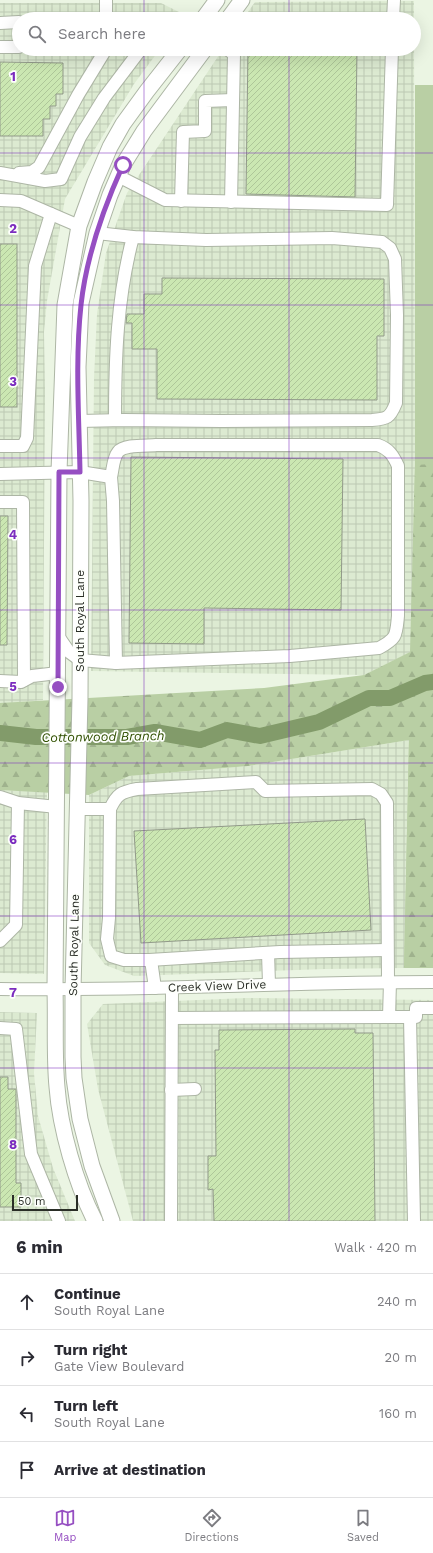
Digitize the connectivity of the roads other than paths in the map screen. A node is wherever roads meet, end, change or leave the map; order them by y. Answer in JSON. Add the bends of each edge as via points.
{"nodes":[{"id":1,"x":106,"y":0,"type":"edge"},
{"id":2,"x":216,"y":0,"type":"edge"},
{"id":3,"x":242,"y":0,"type":"edge"},
{"id":4,"x":394,"y":0,"type":"edge"},
{"id":5,"x":106,"y":12,"type":"edge"},
{"id":6,"x":208,"y":12,"type":"edge"},
{"id":7,"x":233,"y":12,"type":"edge"},
{"id":8,"x":393,"y":12,"type":"edge"},
{"id":9,"x":0,"y":22,"type":"edge"},
{"id":10,"x":12,"y":22,"type":"edge"},
{"id":11,"x":0,"y":47,"type":"edge"},
{"id":12,"x":12,"y":47,"type":"edge"},
{"id":13,"x":102,"y":56,"type":"edge"},
{"id":14,"x":135,"y":56,"type":"edge"},
{"id":15,"x":174,"y":56,"type":"edge"},
{"id":16,"x":200,"y":56,"type":"edge"},
{"id":17,"x":234,"y":56,"type":"edge"},
{"id":18,"x":392,"y":56,"type":"edge"},
{"id":19,"x":233,"y":100,"type":"junction"},
{"id":20,"x":0,"y":173,"type":"edge"},
{"id":21,"x":118,"y":176,"type":"junction"},
{"id":22,"x":0,"y":200,"type":"edge"},
{"id":23,"x":181,"y":201,"type":"junction"},
{"id":24,"x":231,"y":202,"type":"junction"},
{"id":25,"x":51,"y":214,"type":"junction"},
{"id":26,"x":79,"y":226,"type":"junction"},
{"id":27,"x":97,"y":233,"type":"junction"},
{"id":28,"x":133,"y":238,"type":"junction"},
{"id":29,"x":115,"y":420,"type":"junction"},
{"id":30,"x":79,"y":421,"type":"junction"},
{"id":31,"x":0,"y":446,"type":"edge"},
{"id":32,"x":59,"y":472,"type":"junction"},
{"id":33,"x":80,"y":472,"type":"junction"},
{"id":34,"x":0,"y":474,"type":"edge"},
{"id":35,"x":111,"y":477,"type":"junction"},
{"id":36,"x":0,"y":502,"type":"edge"},
{"id":37,"x":58,"y":636,"type":"junction"},
{"id":38,"x":80,"y":660,"type":"junction"},
{"id":39,"x":116,"y":663,"type":"junction"},
{"id":40,"x":24,"y":680,"type":"junction"},
{"id":41,"x":58,"y":680,"type":"junction"},
{"id":42,"x":0,"y":681,"type":"edge"},
{"id":43,"x":0,"y":797,"type":"edge"},
{"id":44,"x":18,"y":803,"type":"junction"},
{"id":45,"x":57,"y":807,"type":"junction"},
{"id":46,"x":77,"y":809,"type":"junction"},
{"id":47,"x":110,"y":809,"type":"junction"},
{"id":48,"x":76,"y":845,"type":"junction"},
{"id":49,"x":0,"y":941,"type":"edge"},
{"id":50,"x":387,"y":950,"type":"junction"},
{"id":51,"x":268,"y":953,"type":"junction"},
{"id":52,"x":151,"y":960,"type":"junction"},
{"id":53,"x":389,"y":982,"type":"junction"},
{"id":54,"x":433,"y":982,"type":"edge"},
{"id":55,"x":269,"y":984,"type":"junction"},
{"id":56,"x":155,"y":988,"type":"junction"},
{"id":57,"x":172,"y":988,"type":"junction"},
{"id":58,"x":0,"y":989,"type":"edge"},
{"id":59,"x":55,"y":990,"type":"junction"},
{"id":60,"x":73,"y":990,"type":"junction"},
{"id":61,"x":433,"y":1008,"type":"edge"},
{"id":62,"x":390,"y":1017,"type":"junction"},
{"id":63,"x":410,"y":1017,"type":"junction"},
{"id":64,"x":172,"y":1018,"type":"junction"},
{"id":65,"x":0,"y":1028,"type":"edge"},
{"id":66,"x":195,"y":1089,"type":"dead end"},
{"id":67,"x":171,"y":1090,"type":"junction"},
{"id":68,"x":59,"y":1221,"type":"edge"},
{"id":69,"x":95,"y":1221,"type":"edge"},
{"id":70,"x":112,"y":1221,"type":"edge"},
{"id":71,"x":171,"y":1221,"type":"edge"},
{"id":72,"x":414,"y":1221,"type":"edge"}],
"edges":[{"from":1,"to":5,"type":"street"},
{"from":2,"to":6,"type":"main road"},
{"from":3,"to":7,"type":"main road"},
{"from":4,"to":8,"type":"street"},
{"from":9,"to":10,"type":"street"},
{"from":11,"to":12,"type":"street"},
{"from":13,"to":20,"type":"street","via":[[40,167],[32,172]]},
{"from":14,"to":20,"type":"street","via":[[100,104],[80,137],[61,179],[44,181]]},
{"from":15,"to":26,"type":"main road","name":"South Royal Lane","via":[[123,124],[95,182]]},
{"from":16,"to":21,"type":"main road","name":"South Royal Lane","via":[[144,131]]},
{"from":17,"to":19,"type":"street"},
{"from":18,"to":24,"type":"street","via":[[387,205]]},
{"from":19,"to":23,"type":"street","via":[[205,101],[205,131],[183,132]]},
{"from":19,"to":24,"type":"street"},
{"from":21,"to":23,"type":"street","via":[[164,200]]},
{"from":21,"to":27,"type":"main road","name":"South Royal Lane"},
{"from":22,"to":25,"type":"street","via":[[21,200]]},
{"from":23,"to":24,"type":"street"},
{"from":25,"to":26,"type":"street"},
{"from":25,"to":31,"type":"street","via":[[35,266],[27,438],[23,446]]},
{"from":26,"to":27,"type":"main road"},
{"from":26,"to":32,"type":"main road","name":"South Royal Lane","via":[[65,305]]},
{"from":27,"to":28,"type":"street"},
{"from":27,"to":30,"type":"main road","name":"South Royal Lane","via":[[81,303]]},
{"from":28,"to":29,"type":"street","via":[[120,300],[115,354]]},
{"from":28,"to":29,"type":"street","via":[[332,238],[382,242],[390,248],[394,259],[397,315],[396,403],[392,413],[385,419],[372,420]]},
{"from":29,"to":30,"type":"street"},
{"from":30,"to":33,"type":"main road","name":"South Royal Lane"},
{"from":32,"to":33,"type":"street"},
{"from":32,"to":34,"type":"street"},
{"from":32,"to":37,"type":"main road","name":"South Royal Lane"},
{"from":33,"to":35,"type":"street"},
{"from":33,"to":38,"type":"main road","name":"South Royal Lane"},
{"from":35,"to":39,"type":"street"},
{"from":35,"to":39,"type":"street","via":[[119,451],[126,447],[164,445],[378,445],[386,447],[398,466],[398,616],[396,634],[392,641],[379,648],[290,656]]},
{"from":36,"to":40,"type":"street","via":[[23,502]]},
{"from":37,"to":38,"type":"street","via":[[69,652]]},
{"from":37,"to":41,"type":"main road","name":"South Royal Lane"},
{"from":38,"to":39,"type":"street"},
{"from":38,"to":46,"type":"main road","name":"South Royal Lane"},
{"from":40,"to":41,"type":"street","via":[[32,676]]},
{"from":40,"to":42,"type":"street"},
{"from":41,"to":45,"type":"main road","name":"South Royal Lane"},
{"from":43,"to":44,"type":"street"},
{"from":44,"to":45,"type":"street"},
{"from":44,"to":49,"type":"street","via":[[16,925]]},
{"from":45,"to":48,"type":"main road","via":[[72,823]]},
{"from":45,"to":59,"type":"main road","name":"South Royal Lane"},
{"from":46,"to":47,"type":"street"},
{"from":46,"to":48,"type":"main road","name":"South Royal Lane"},
{"from":47,"to":50,"type":"street","via":[[115,798],[124,791],[137,789],[256,782],[265,791],[372,789],[381,794],[387,803]]},
{"from":47,"to":52,"type":"street","via":[[107,939],[111,956],[124,960]]},
{"from":48,"to":60,"type":"main road","name":"South Royal Lane"},
{"from":50,"to":51,"type":"street"},
{"from":50,"to":53,"type":"street"},
{"from":51,"to":52,"type":"street"},
{"from":51,"to":55,"type":"street"},
{"from":52,"to":56,"type":"street"},
{"from":53,"to":54,"type":"street","name":"Creek View Drive"},
{"from":53,"to":55,"type":"street","name":"Creek View Drive"},
{"from":53,"to":62,"type":"street"},
{"from":55,"to":57,"type":"street","name":"Creek View Drive"},
{"from":56,"to":57,"type":"street","name":"Creek View Drive"},
{"from":56,"to":60,"type":"street","name":"Creek View Drive"},
{"from":57,"to":64,"type":"street"},
{"from":58,"to":59,"type":"street","name":"Creek View Drive"},
{"from":59,"to":60,"type":"street","name":"Creek View Drive"},
{"from":59,"to":69,"type":"main road","name":"South Royal Lane","via":[[59,1102],[76,1174]]},
{"from":60,"to":70,"type":"main road","name":"South Royal Lane","via":[[74,1078],[80,1119],[92,1166]]},
{"from":61,"to":63,"type":"street","via":[[416,1008],[416,1016]]},
{"from":62,"to":63,"type":"street"},
{"from":62,"to":64,"type":"street"},
{"from":63,"to":72,"type":"street"},
{"from":64,"to":67,"type":"street"},
{"from":65,"to":68,"type":"street","via":[[16,1029],[31,1154]]},
{"from":66,"to":67,"type":"street"},
{"from":67,"to":71,"type":"street"}]}
